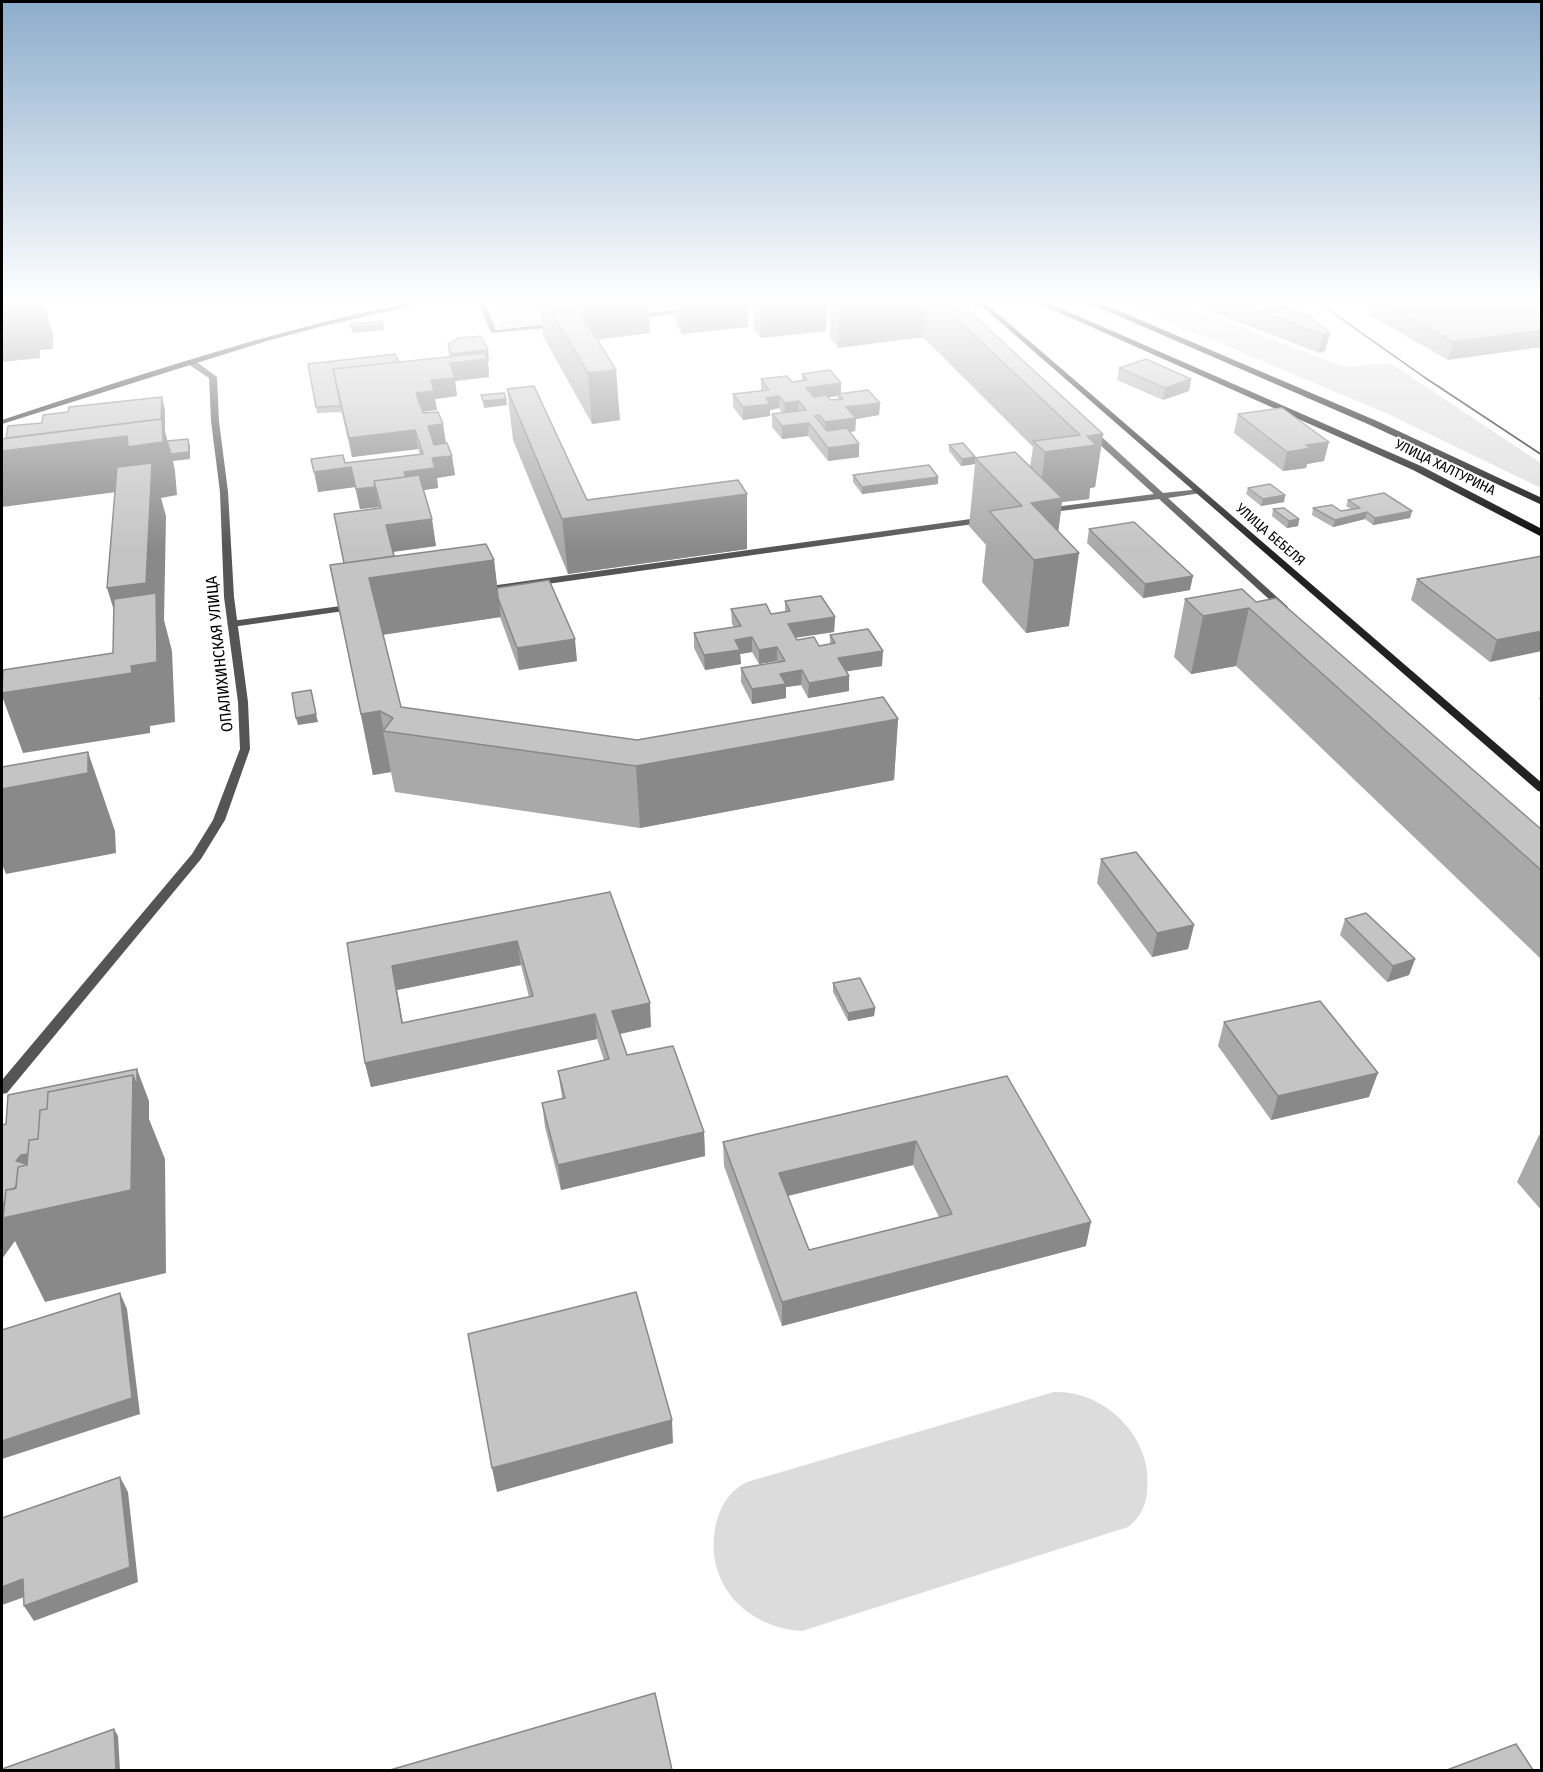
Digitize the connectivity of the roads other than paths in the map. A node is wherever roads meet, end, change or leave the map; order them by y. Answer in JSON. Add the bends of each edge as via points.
{"nodes":[{"id":1,"x":123,"y":384,"type":"edge"},
{"id":2,"x":213,"y":384,"type":"edge"},
{"id":3,"x":1074,"y":384,"type":"edge"},
{"id":4,"x":1225,"y":384,"type":"edge"},
{"id":5,"x":1285,"y":384,"type":"edge"},
{"id":6,"x":2,"y":422,"type":"edge"},
{"id":7,"x":1082,"y":424,"type":"edge"},
{"id":8,"x":1197,"y":491,"type":"junction"},
{"id":9,"x":1162,"y":495,"type":"junction"},
{"id":10,"x":1542,"y":502,"type":"edge"},
{"id":11,"x":1039,"y":513,"type":"edge"},
{"id":12,"x":990,"y":519,"type":"edge"},
{"id":13,"x":1542,"y":534,"type":"edge"},
{"id":14,"x":471,"y":591,"type":"edge"},
{"id":15,"x":369,"y":605,"type":"edge"},
{"id":16,"x":1292,"y":616,"type":"edge"},
{"id":17,"x":232,"y":624,"type":"junction"},
{"id":18,"x":1542,"y":789,"type":"edge"},
{"id":19,"x":2,"y":1089,"type":"edge"}],
"edges":[{"from":1,"to":6,"type":"main road"},
{"from":2,"to":17,"type":"street","name":"ОПАЛИХИНСКАЯ УЛИЦА"},
{"from":3,"to":8,"type":"main road","name":"УЛИЦА БЕБЕЛЯ"},
{"from":4,"to":13,"type":"main road","name":"УЛИЦА ХАЛТУРИНА","via":[[1417,468]]},
{"from":5,"to":10,"type":"main road","name":"УЛИЦА ХАЛТУРИНА","via":[[1456,459]]},
{"from":7,"to":9,"type":"street"},
{"from":8,"to":9,"type":"street"},
{"from":8,"to":18,"type":"main road","name":"УЛИЦА БЕБЕЛЯ"},
{"from":9,"to":11,"type":"street"},
{"from":9,"to":16,"type":"street"},
{"from":12,"to":14,"type":"street"},
{"from":15,"to":17,"type":"street"},
{"from":17,"to":19,"type":"street","name":"ОПАЛИХИНСКАЯ УЛИЦА","via":[[245,749],[219,820],[168,892]]}]}
